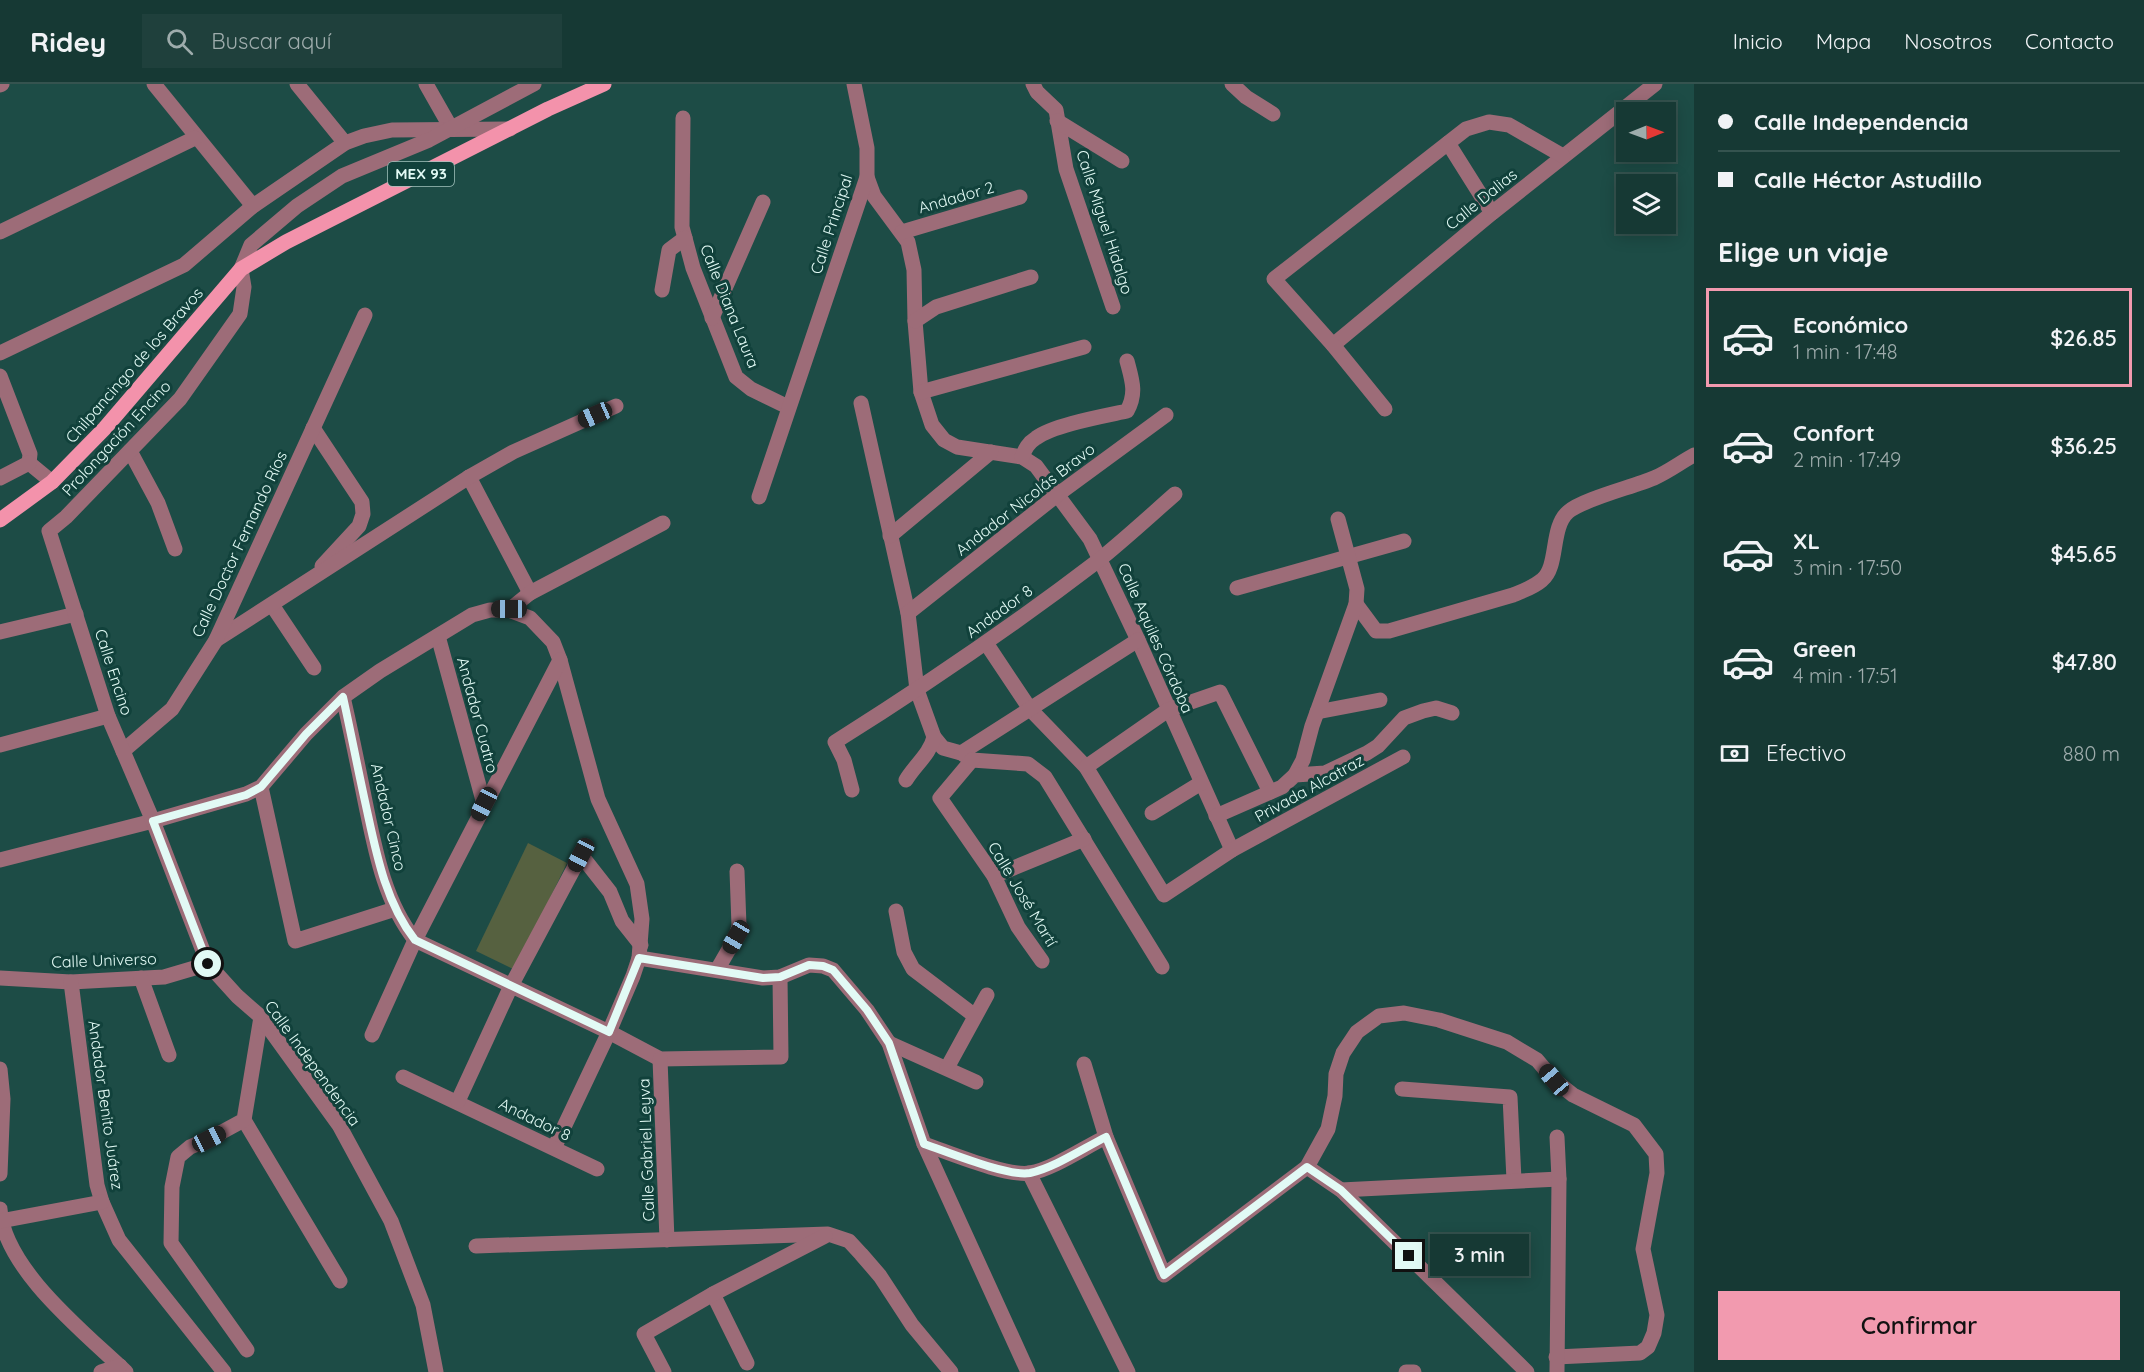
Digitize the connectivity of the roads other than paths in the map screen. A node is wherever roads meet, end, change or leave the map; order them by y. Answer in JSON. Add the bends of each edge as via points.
{"nodes":[{"id":1,"x":154,"y":84,"type":"edge"},
{"id":2,"x":297,"y":84,"type":"edge"},
{"id":3,"x":426,"y":84,"type":"edge"},
{"id":4,"x":534,"y":84,"type":"edge"},
{"id":5,"x":604,"y":84,"type":"edge"},
{"id":6,"x":854,"y":84,"type":"edge"},
{"id":7,"x":1033,"y":84,"type":"edge"},
{"id":8,"x":1232,"y":84,"type":"edge"},
{"id":9,"x":1655,"y":84,"type":"edge"},
{"id":10,"x":1273,"y":114,"type":"dead end"},
{"id":11,"x":683,"y":118,"type":"dead end"},
{"id":12,"x":1057,"y":121,"type":"junction"},
{"id":13,"x":451,"y":128,"type":"junction"},
{"id":14,"x":510,"y":129,"type":"junction"},
{"id":15,"x":195,"y":138,"type":"junction"},
{"id":16,"x":345,"y":143,"type":"junction"},
{"id":17,"x":1448,"y":143,"type":"junction"},
{"id":18,"x":1563,"y":156,"type":"junction"},
{"id":19,"x":1122,"y":161,"type":"dead end"},
{"id":20,"x":867,"y":177,"type":"junction"},
{"id":21,"x":1020,"y":197,"type":"dead end"},
{"id":22,"x":762,"y":202,"type":"dead end"},
{"id":23,"x":253,"y":206,"type":"junction"},
{"id":24,"x":1492,"y":213,"type":"junction"},
{"id":25,"x":0,"y":232,"type":"edge"},
{"id":26,"x":902,"y":232,"type":"junction"},
{"id":27,"x":685,"y":238,"type":"junction"},
{"id":28,"x":241,"y":269,"type":"junction"},
{"id":29,"x":1031,"y":278,"type":"dead end"},
{"id":30,"x":662,"y":290,"type":"dead end"},
{"id":31,"x":1113,"y":307,"type":"dead end"},
{"id":32,"x":365,"y":315,"type":"dead end"},
{"id":33,"x":712,"y":318,"type":"junction"},
{"id":34,"x":915,"y":321,"type":"junction"},
{"id":35,"x":1333,"y":345,"type":"junction"},
{"id":36,"x":1084,"y":347,"type":"dead end"},
{"id":37,"x":0,"y":353,"type":"edge"},
{"id":38,"x":1127,"y":361,"type":"dead end"},
{"id":39,"x":0,"y":376,"type":"edge"},
{"id":40,"x":921,"y":392,"type":"junction"},
{"id":41,"x":861,"y":403,"type":"dead end"},
{"id":42,"x":616,"y":406,"type":"dead end"},
{"id":43,"x":788,"y":407,"type":"junction"},
{"id":44,"x":1385,"y":410,"type":"dead end"},
{"id":45,"x":1166,"y":415,"type":"dead end"},
{"id":46,"x":313,"y":428,"type":"junction"},
{"id":47,"x":130,"y":451,"type":"junction"},
{"id":48,"x":991,"y":452,"type":"junction"},
{"id":49,"x":1694,"y":454,"type":"edge"},
{"id":50,"x":1022,"y":457,"type":"junction"},
{"id":51,"x":29,"y":463,"type":"junction"},
{"id":52,"x":469,"y":477,"type":"junction"},
{"id":53,"x":0,"y":478,"type":"edge"},
{"id":54,"x":52,"y":482,"type":"junction"},
{"id":55,"x":1175,"y":494,"type":"dead end"},
{"id":56,"x":1057,"y":495,"type":"junction"},
{"id":57,"x":759,"y":497,"type":"dead end"},
{"id":58,"x":1338,"y":519,"type":"dead end"},
{"id":59,"x":0,"y":520,"type":"edge"},
{"id":60,"x":663,"y":523,"type":"dead end"},
{"id":61,"x":50,"y":531,"type":"joint"},
{"id":62,"x":890,"y":536,"type":"junction"},
{"id":63,"x":1404,"y":541,"type":"dead end"},
{"id":64,"x":175,"y":549,"type":"dead end"},
{"id":65,"x":1348,"y":557,"type":"junction"},
{"id":66,"x":1101,"y":558,"type":"junction"},
{"id":67,"x":313,"y":579,"type":"junction"},
{"id":68,"x":1237,"y":588,"type":"dead end"},
{"id":69,"x":530,"y":593,"type":"junction"},
{"id":70,"x":1356,"y":604,"type":"junction"},
{"id":71,"x":272,"y":605,"type":"junction"},
{"id":72,"x":509,"y":609,"type":"junction"},
{"id":73,"x":76,"y":614,"type":"junction"},
{"id":74,"x":908,"y":614,"type":"junction"},
{"id":75,"x":0,"y":632,"type":"edge"},
{"id":76,"x":438,"y":636,"type":"junction"},
{"id":77,"x":216,"y":640,"type":"junction"},
{"id":78,"x":1138,"y":640,"type":"junction"},
{"id":79,"x":986,"y":643,"type":"junction"},
{"id":80,"x":560,"y":660,"type":"junction"},
{"id":81,"x":314,"y":668,"type":"dead end"},
{"id":82,"x":917,"y":690,"type":"junction"},
{"id":83,"x":343,"y":697,"type":"junction"},
{"id":84,"x":1380,"y":700,"type":"dead end"},
{"id":85,"x":1030,"y":709,"type":"junction"},
{"id":86,"x":1168,"y":710,"type":"junction"},
{"id":87,"x":1317,"y":712,"type":"junction"},
{"id":88,"x":1452,"y":713,"type":"dead end"},
{"id":89,"x":108,"y":716,"type":"junction"},
{"id":90,"x":934,"y":737,"type":"junction"},
{"id":91,"x":0,"y":745,"type":"edge"},
{"id":92,"x":123,"y":751,"type":"junction"},
{"id":93,"x":967,"y":756,"type":"junction"},
{"id":94,"x":1403,"y":757,"type":"dead end"},
{"id":95,"x":1086,"y":767,"type":"junction"},
{"id":96,"x":1295,"y":776,"type":"junction"},
{"id":97,"x":906,"y":780,"type":"dead end"},
{"id":98,"x":1201,"y":783,"type":"junction"},
{"id":99,"x":261,"y":787,"type":"junction"},
{"id":100,"x":852,"y":790,"type":"dead end"},
{"id":101,"x":1270,"y":792,"type":"junction"},
{"id":102,"x":484,"y":804,"type":"junction"},
{"id":103,"x":1152,"y":813,"type":"dead end"},
{"id":104,"x":1216,"y":816,"type":"junction"},
{"id":105,"x":153,"y":821,"type":"junction"},
{"id":106,"x":1084,"y":839,"type":"junction"},
{"id":107,"x":1232,"y":850,"type":"junction"},
{"id":108,"x":0,"y":860,"type":"edge"},
{"id":109,"x":737,"y":871,"type":"dead end"},
{"id":110,"x":994,"y":876,"type":"junction"},
{"id":111,"x":395,"y":909,"type":"junction"},
{"id":112,"x":896,"y":911,"type":"dead end"},
{"id":113,"x":415,"y":940,"type":"junction"},
{"id":114,"x":640,"y":951,"type":"junction"},
{"id":115,"x":1042,"y":961,"type":"dead end"},
{"id":116,"x":208,"y":964,"type":"junction"},
{"id":117,"x":1162,"y":967,"type":"dead end"},
{"id":118,"x":717,"y":970,"type":"junction"},
{"id":119,"x":780,"y":977,"type":"junction"},
{"id":120,"x":0,"y":978,"type":"edge"},
{"id":121,"x":141,"y":978,"type":"junction"},
{"id":122,"x":71,"y":982,"type":"junction"},
{"id":123,"x":511,"y":986,"type":"junction"},
{"id":124,"x":987,"y":995,"type":"dead end"},
{"id":125,"x":975,"y":1016,"type":"junction"},
{"id":126,"x":261,"y":1017,"type":"junction"},
{"id":127,"x":609,"y":1032,"type":"junction"},
{"id":128,"x":372,"y":1035,"type":"dead end"},
{"id":129,"x":889,"y":1043,"type":"junction"},
{"id":130,"x":169,"y":1055,"type":"dead end"},
{"id":131,"x":660,"y":1059,"type":"junction"},
{"id":132,"x":1084,"y":1064,"type":"dead end"},
{"id":133,"x":947,"y":1068,"type":"junction"},
{"id":134,"x":0,"y":1069,"type":"edge"},
{"id":135,"x":404,"y":1077,"type":"dead end"},
{"id":136,"x":976,"y":1082,"type":"dead end"},
{"id":137,"x":1402,"y":1089,"type":"dead end"},
{"id":138,"x":458,"y":1101,"type":"junction"},
{"id":139,"x":244,"y":1120,"type":"junction"},
{"id":140,"x":1106,"y":1137,"type":"junction"},
{"id":141,"x":1557,"y":1137,"type":"dead end"},
{"id":142,"x":924,"y":1144,"type":"junction"},
{"id":143,"x":554,"y":1148,"type":"junction"},
{"id":144,"x":0,"y":1162,"type":"edge"},
{"id":145,"x":1307,"y":1167,"type":"junction"},
{"id":146,"x":597,"y":1169,"type":"dead end"},
{"id":147,"x":1029,"y":1173,"type":"junction"},
{"id":148,"x":0,"y":1174,"type":"edge"},
{"id":149,"x":1558,"y":1179,"type":"junction"},
{"id":150,"x":1514,"y":1180,"type":"junction"},
{"id":151,"x":1341,"y":1190,"type":"junction"},
{"id":152,"x":102,"y":1202,"type":"junction"},
{"id":153,"x":0,"y":1215,"type":"edge"},
{"id":154,"x":828,"y":1234,"type":"junction"},
{"id":155,"x":667,"y":1240,"type":"junction"},
{"id":156,"x":476,"y":1246,"type":"dead end"},
{"id":157,"x":340,"y":1281,"type":"dead end"},
{"id":158,"x":712,"y":1294,"type":"junction"},
{"id":159,"x":247,"y":1350,"type":"dead end"},
{"id":160,"x":747,"y":1363,"type":"dead end"},
{"id":161,"x":1556,"y":1364,"type":"edge"},
{"id":162,"x":123,"y":1369,"type":"edge"},
{"id":163,"x":101,"y":1372,"type":"edge"},
{"id":164,"x":224,"y":1372,"type":"edge"},
{"id":165,"x":435,"y":1372,"type":"edge"},
{"id":166,"x":664,"y":1372,"type":"edge"},
{"id":167,"x":951,"y":1372,"type":"edge"},
{"id":168,"x":1028,"y":1372,"type":"edge"},
{"id":169,"x":1128,"y":1372,"type":"edge"},
{"id":170,"x":1406,"y":1372,"type":"edge"},
{"id":171,"x":1414,"y":1372,"type":"edge"},
{"id":172,"x":1527,"y":1372,"type":"edge"}],
"edges":[{"from":1,"to":15,"type":"street"},
{"from":2,"to":16,"type":"street"},
{"from":3,"to":13,"type":"street"},
{"from":4,"to":13,"type":"street","number":"MEX 93"},
{"from":5,"to":14,"type":"main road","number":"MEX 93"},
{"from":6,"to":20,"type":"street","name":"Calle Principal","via":[[867,148]]},
{"from":7,"to":12,"type":"street","name":"Calle Miguel Hidalgo","via":[[1056,110]]},
{"from":8,"to":10,"type":"street","via":[[1246,98]]},
{"from":9,"to":18,"type":"street","name":"Calle Dalias"},
{"from":11,"to":27,"type":"street","name":"Calle Diana Laura"},
{"from":12,"to":19,"type":"street"},
{"from":12,"to":31,"type":"street","name":"Calle Miguel Hidalgo","via":[[1066,169]]},
{"from":13,"to":14,"type":"street"},
{"from":13,"to":16,"type":"street","via":[[392,130]]},
{"from":13,"to":28,"type":"street","number":"MEX 93","via":[[342,177],[297,206],[251,246]]},
{"from":14,"to":28,"type":"main road","number":"MEX 93","via":[[285,242]]},
{"from":15,"to":23,"type":"street"},
{"from":15,"to":25,"type":"street"},
{"from":16,"to":23,"type":"street"},
{"from":17,"to":18,"type":"street","via":[[1466,129],[1489,122],[1509,125]]},
{"from":17,"to":24,"type":"street"},
{"from":17,"to":35,"type":"street","via":[[1274,279]]},
{"from":18,"to":24,"type":"street","name":"Calle Dalias"},
{"from":20,"to":26,"type":"street","via":[[874,196]]},
{"from":20,"to":43,"type":"street","name":"Calle Principal"},
{"from":21,"to":26,"type":"street","name":"Andador 2"},
{"from":22,"to":33,"type":"street"},
{"from":23,"to":37,"type":"street","via":[[184,265]]},
{"from":24,"to":35,"type":"street","name":"Calle Dalias"},
{"from":26,"to":34,"type":"street","via":[[914,270]]},
{"from":27,"to":30,"type":"street","via":[[669,250]]},
{"from":27,"to":33,"type":"street","name":"Calle Diana Laura"},
{"from":28,"to":47,"type":"street","name":"Prolongación Encino","via":[[244,287],[240,314],[180,399]]},
{"from":28,"to":54,"type":"main road","name":"Chilpancingo de los Bravos","number":"MEX 93","via":[[105,428]]},
{"from":29,"to":34,"type":"street","via":[[936,307]]},
{"from":32,"to":46,"type":"street","name":"Calle Doctor Fernando Ríos"},
{"from":33,"to":43,"type":"street","name":"Calle Diana Laura","via":[[736,377]]},
{"from":34,"to":40,"type":"street"},
{"from":35,"to":44,"type":"street"},
{"from":36,"to":40,"type":"street"},
{"from":38,"to":50,"type":"street","via":[[1134,386],[1127,411],[1051,430],[1027,445]]},
{"from":39,"to":51,"type":"street","via":[[30,454]]},
{"from":40,"to":48,"type":"street","via":[[932,425],[944,440],[957,447]]},
{"from":41,"to":62,"type":"street"},
{"from":42,"to":52,"type":"street","via":[[513,452]]},
{"from":43,"to":57,"type":"street"},
{"from":45,"to":56,"type":"street","name":"Andador Nicolás Bravo"},
{"from":46,"to":67,"type":"street","via":[[362,502],[363,514],[359,526]]},
{"from":46,"to":77,"type":"street","name":"Calle Doctor Fernando Ríos"},
{"from":47,"to":61,"type":"street","name":"Prolongación Encino"},
{"from":47,"to":64,"type":"street","via":[[158,503]]},
{"from":48,"to":50,"type":"street"},
{"from":48,"to":62,"type":"street"},
{"from":49,"to":70,"type":"street","via":[[1657,477],[1568,512],[1560,523],[1544,579],[1533,587],[1389,631],[1376,630]]},
{"from":50,"to":56,"type":"street","name":"Calle Aquiles Córdoba","via":[[1036,466]]},
{"from":51,"to":53,"type":"street"},
{"from":51,"to":54,"type":"street"},
{"from":52,"to":67,"type":"street"},
{"from":52,"to":69,"type":"street"},
{"from":54,"to":59,"type":"main road","number":"MEX 93"},
{"from":55,"to":66,"type":"street","name":"Andador 8"},
{"from":56,"to":66,"type":"street","name":"Calle Aquiles Córdoba"},
{"from":56,"to":74,"type":"street","name":"Andador Nicolás Bravo"},
{"from":58,"to":65,"type":"street"},
{"from":60,"to":69,"type":"street"},
{"from":61,"to":73,"type":"street","name":"Calle Encino"},
{"from":62,"to":74,"type":"street"},
{"from":63,"to":65,"type":"street"},
{"from":65,"to":68,"type":"street"},
{"from":65,"to":70,"type":"street","via":[[1357,589]]},
{"from":66,"to":78,"type":"street","name":"Calle Aquiles Córdoba"},
{"from":66,"to":79,"type":"street","name":"Andador 8"},
{"from":67,"to":71,"type":"street"},
{"from":69,"to":72,"type":"street"},
{"from":70,"to":87,"type":"street"},
{"from":71,"to":77,"type":"street"},
{"from":71,"to":81,"type":"street"},
{"from":72,"to":76,"type":"street","via":[[472,615]]},
{"from":72,"to":80,"type":"street","via":[[530,618],[553,642]]},
{"from":73,"to":75,"type":"street"},
{"from":73,"to":89,"type":"street","name":"Calle Encino"},
{"from":74,"to":82,"type":"street"},
{"from":76,"to":83,"type":"street"},
{"from":76,"to":102,"type":"street","name":"Andador Cuatro"},
{"from":77,"to":92,"type":"street","name":"Calle Doctor Fernando Ríos","via":[[172,709]]},
{"from":78,"to":85,"type":"street"},
{"from":78,"to":86,"type":"street","name":"Calle Aquiles Córdoba"},
{"from":79,"to":82,"type":"street","name":"Andador 8"},
{"from":79,"to":85,"type":"street"},
{"from":80,"to":102,"type":"street"},
{"from":80,"to":114,"type":"street","via":[[597,799],[637,884],[642,919]]},
{"from":82,"to":90,"type":"street"},
{"from":82,"to":100,"type":"street","via":[[835,742]]},
{"from":83,"to":99,"type":"street"},
{"from":83,"to":111,"type":"street","name":"Andador Cinco","via":[[373,837]]},
{"from":84,"to":87,"type":"street"},
{"from":85,"to":93,"type":"street"},
{"from":85,"to":95,"type":"street"},
{"from":86,"to":95,"type":"street"},
{"from":86,"to":98,"type":"street","name":"Calle Aquiles Córdoba"},
{"from":86,"to":101,"type":"street","via":[[1220,692]]},
{"from":87,"to":96,"type":"street"},
{"from":88,"to":96,"type":"street","via":[[1436,708],[1404,718],[1367,753],[1325,773]]},
{"from":89,"to":91,"type":"street"},
{"from":89,"to":92,"type":"street","name":"Calle Encino"},
{"from":90,"to":93,"type":"street","via":[[943,748]]},
{"from":90,"to":97,"type":"street","via":[[932,748]]},
{"from":92,"to":105,"type":"street","name":"Calle Encino"},
{"from":93,"to":106,"type":"street","via":[[1028,764],[1038,770]]},
{"from":93,"to":110,"type":"street","name":"Calle José Martí","via":[[940,798]]},
{"from":94,"to":107,"type":"street","name":"Privada Alcatraz"},
{"from":95,"to":107,"type":"street","name":"Privada Alcatraz","via":[[1164,895]]},
{"from":96,"to":101,"type":"street"},
{"from":98,"to":103,"type":"street"},
{"from":98,"to":104,"type":"street","name":"Calle Aquiles Córdoba"},
{"from":99,"to":105,"type":"street","via":[[246,795]]},
{"from":99,"to":111,"type":"street","via":[[296,940]]},
{"from":101,"to":104,"type":"street"},
{"from":102,"to":113,"type":"street"},
{"from":104,"to":107,"type":"street","name":"Calle Aquiles Córdoba"},
{"from":105,"to":108,"type":"street"},
{"from":105,"to":116,"type":"street","name":"Calle Independencia"},
{"from":106,"to":110,"type":"street"},
{"from":106,"to":117,"type":"street"},
{"from":109,"to":118,"type":"street","via":[[739,926]]},
{"from":110,"to":115,"type":"street","name":"Calle José Martí","via":[[1018,927]]},
{"from":111,"to":113,"type":"street","name":"Andador Cinco"},
{"from":112,"to":125,"type":"street","via":[[904,952],[913,969]]},
{"from":113,"to":123,"type":"street"},
{"from":113,"to":128,"type":"street"},
{"from":114,"to":118,"type":"street"},
{"from":114,"to":123,"type":"street","via":[[610,892],[581,855]]},
{"from":114,"to":127,"type":"street"},
{"from":116,"to":121,"type":"street","name":"Calle Universo","via":[[164,977]]},
{"from":116,"to":126,"type":"street","name":"Calle Independencia"},
{"from":118,"to":119,"type":"street"},
{"from":119,"to":129,"type":"street","via":[[809,965],[833,970]]},
{"from":119,"to":131,"type":"street","via":[[781,1057]]},
{"from":120,"to":122,"type":"street","name":"Calle Universo"},
{"from":121,"to":122,"type":"street","name":"Calle Universo"},
{"from":121,"to":130,"type":"street"},
{"from":122,"to":152,"type":"street","name":"Andador Benito Juárez"},
{"from":123,"to":127,"type":"street"},
{"from":123,"to":138,"type":"street"},
{"from":124,"to":125,"type":"street"},
{"from":125,"to":133,"type":"street"},
{"from":126,"to":139,"type":"street"},
{"from":126,"to":165,"type":"street","name":"Calle Independencia","via":[[339,1125],[391,1221],[423,1305]]},
{"from":127,"to":131,"type":"street"},
{"from":127,"to":143,"type":"street"},
{"from":129,"to":133,"type":"street"},
{"from":129,"to":142,"type":"street"},
{"from":131,"to":155,"type":"street","name":"Calle Gabriel Leyva"},
{"from":132,"to":140,"type":"street"},
{"from":133,"to":136,"type":"street"},
{"from":134,"to":144,"type":"street"},
{"from":135,"to":138,"type":"street","name":"Andador 8"},
{"from":137,"to":150,"type":"street","via":[[1510,1097]]},
{"from":138,"to":143,"type":"street","name":"Andador 8"},
{"from":139,"to":157,"type":"street"},
{"from":139,"to":159,"type":"street","via":[[178,1157],[172,1187],[171,1243]]},
{"from":140,"to":145,"type":"street","via":[[1164,1275]]},
{"from":140,"to":147,"type":"street"},
{"from":141,"to":149,"type":"street"},
{"from":142,"to":147,"type":"street","via":[[1012,1173]]},
{"from":142,"to":168,"type":"street"},
{"from":143,"to":146,"type":"street","name":"Andador 8"},
{"from":144,"to":148,"type":"street"},
{"from":145,"to":151,"type":"street"},
{"from":145,"to":161,"type":"street","via":[[1328,1129],[1343,1053],[1357,1032],[1379,1016],[1404,1013],[1439,1020],[1507,1042],[1538,1060],[1554,1080],[1574,1095],[1634,1125],[1656,1154],[1658,1173],[1643,1249],[1657,1315],[1654,1333],[1648,1347],[1640,1353]]},
{"from":147,"to":169,"type":"street"},
{"from":149,"to":150,"type":"street"},
{"from":149,"to":161,"type":"street"},
{"from":150,"to":151,"type":"street"},
{"from":151,"to":172,"type":"street"},
{"from":152,"to":153,"type":"street"},
{"from":152,"to":164,"type":"street","name":"Andador Benito Juárez","via":[[119,1240]]},
{"from":153,"to":162,"type":"street","via":[[10,1247],[44,1293]]},
{"from":154,"to":155,"type":"street"},
{"from":154,"to":158,"type":"street"},
{"from":154,"to":167,"type":"street","via":[[849,1241],[861,1254]]},
{"from":155,"to":156,"type":"street"},
{"from":158,"to":160,"type":"street"},
{"from":158,"to":166,"type":"street","via":[[644,1334]]},
{"from":162,"to":163,"type":"street"},
{"from":170,"to":171,"type":"street"}]}
